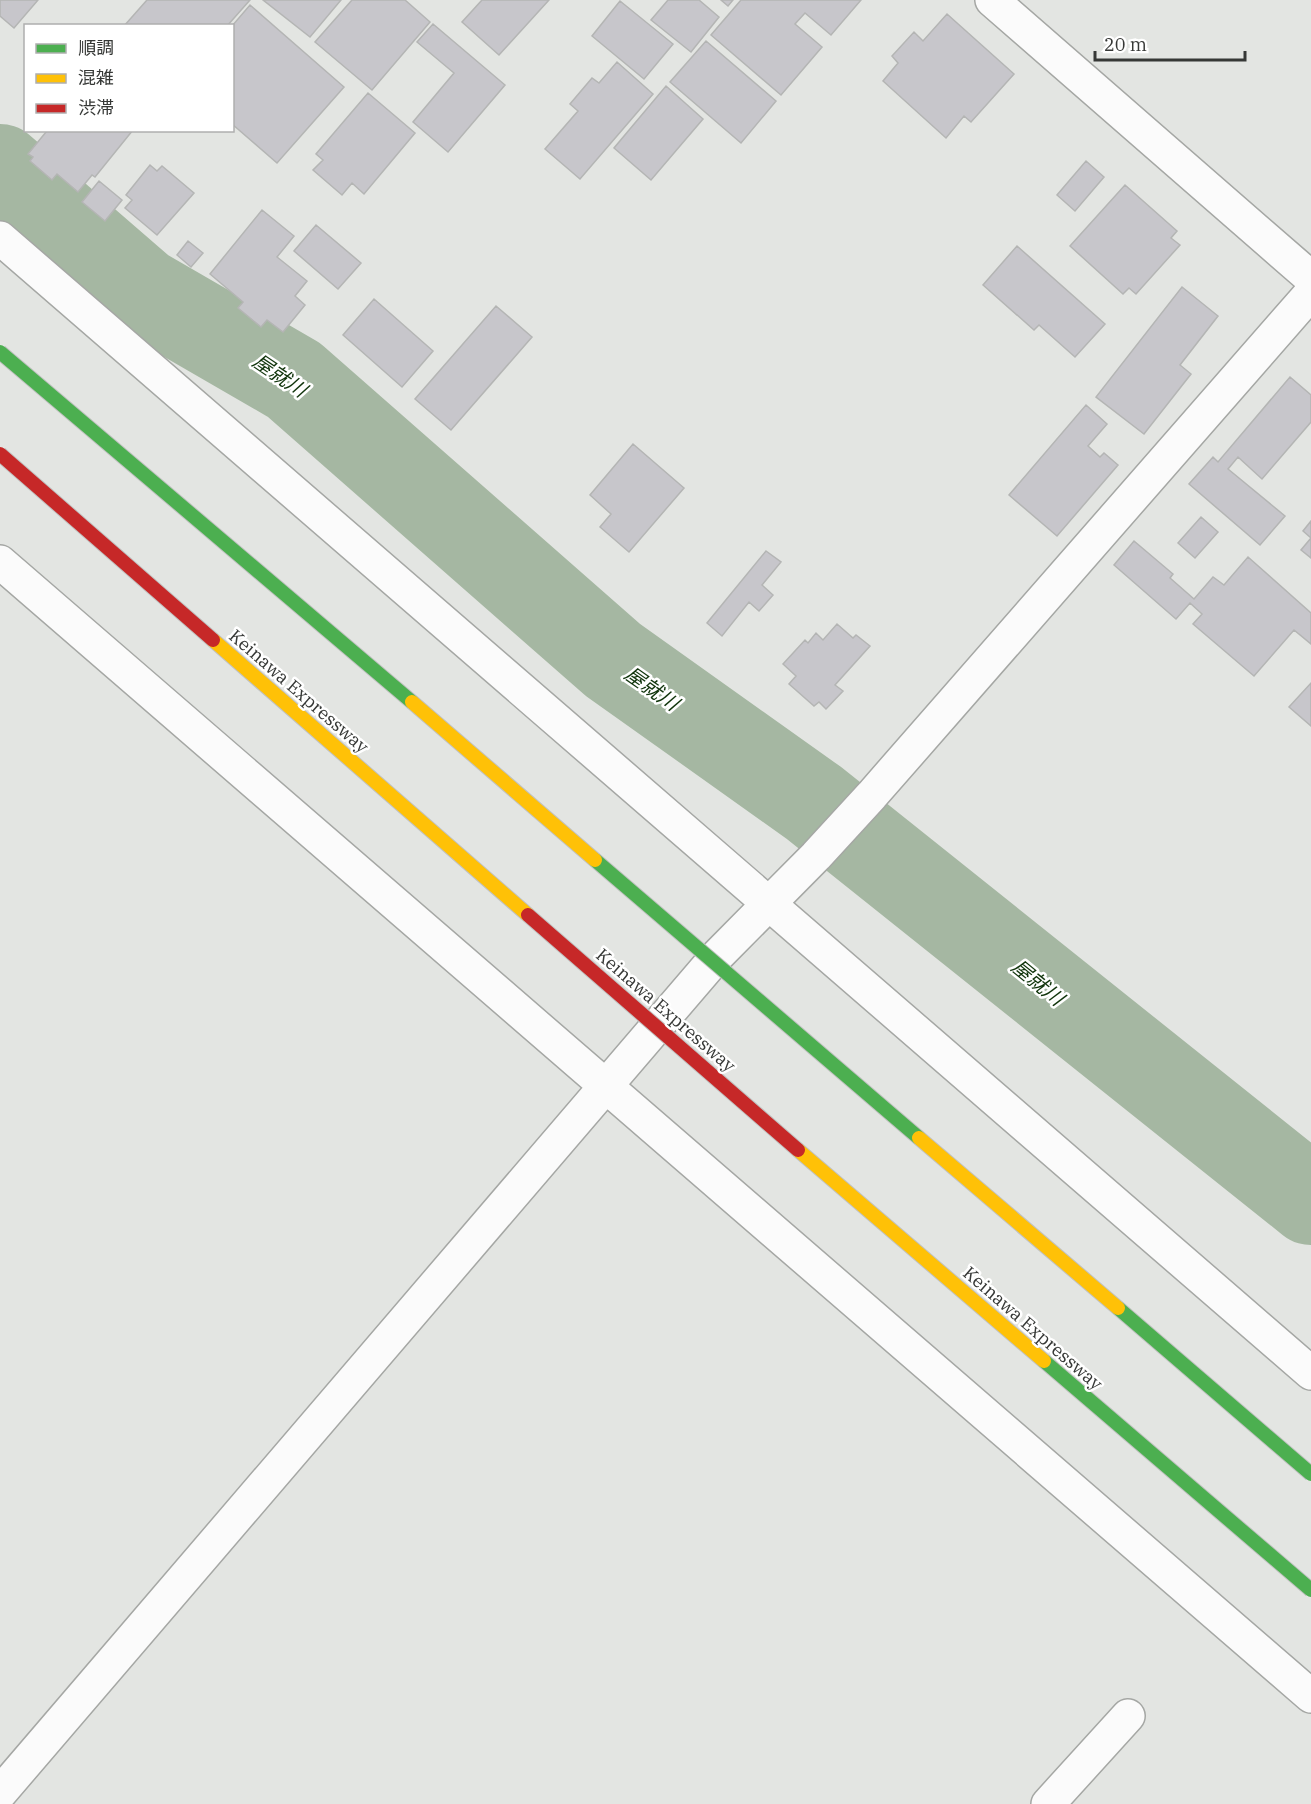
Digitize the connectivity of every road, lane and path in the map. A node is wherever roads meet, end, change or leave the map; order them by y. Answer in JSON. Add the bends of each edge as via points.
{"nodes":[{"id":1,"x":992,"y":0,"type":"edge"},
{"id":2,"x":0,"y":238,"type":"edge"},
{"id":3,"x":1311,"y":278,"type":"edge"},
{"id":4,"x":1311,"y":293,"type":"edge"},
{"id":5,"x":0,"y":352,"type":"edge"},
{"id":6,"x":0,"y":454,"type":"edge"},
{"id":7,"x":0,"y":562,"type":"edge"},
{"id":8,"x":769,"y":903,"type":"junction"},
{"id":9,"x":606,"y":1087,"type":"junction"},
{"id":10,"x":1311,"y":1373,"type":"edge"},
{"id":11,"x":1311,"y":1474,"type":"edge"},
{"id":12,"x":1311,"y":1590,"type":"edge"},
{"id":13,"x":1311,"y":1696,"type":"edge"},
{"id":14,"x":1128,"y":1716,"type":"dead end"},
{"id":15,"x":0,"y":1793,"type":"edge"},
{"id":16,"x":1048,"y":1804,"type":"edge"}],
"edges":[{"from":1,"to":3,"type":"street"},
{"from":2,"to":8,"type":"street"},
{"from":4,"to":8,"type":"street","via":[[872,795]]},
{"from":5,"to":11,"type":"highway","bridge":true},
{"from":6,"to":12,"type":"highway","name":"Keinawa Expressway","bridge":true,"via":[[851,1196]]},
{"from":7,"to":9,"type":"street"},
{"from":8,"to":9,"type":"street","via":[[718,955]]},
{"from":8,"to":10,"type":"street"},
{"from":9,"to":13,"type":"street"},
{"from":9,"to":15,"type":"street"},
{"from":14,"to":16,"type":"street"}]}
